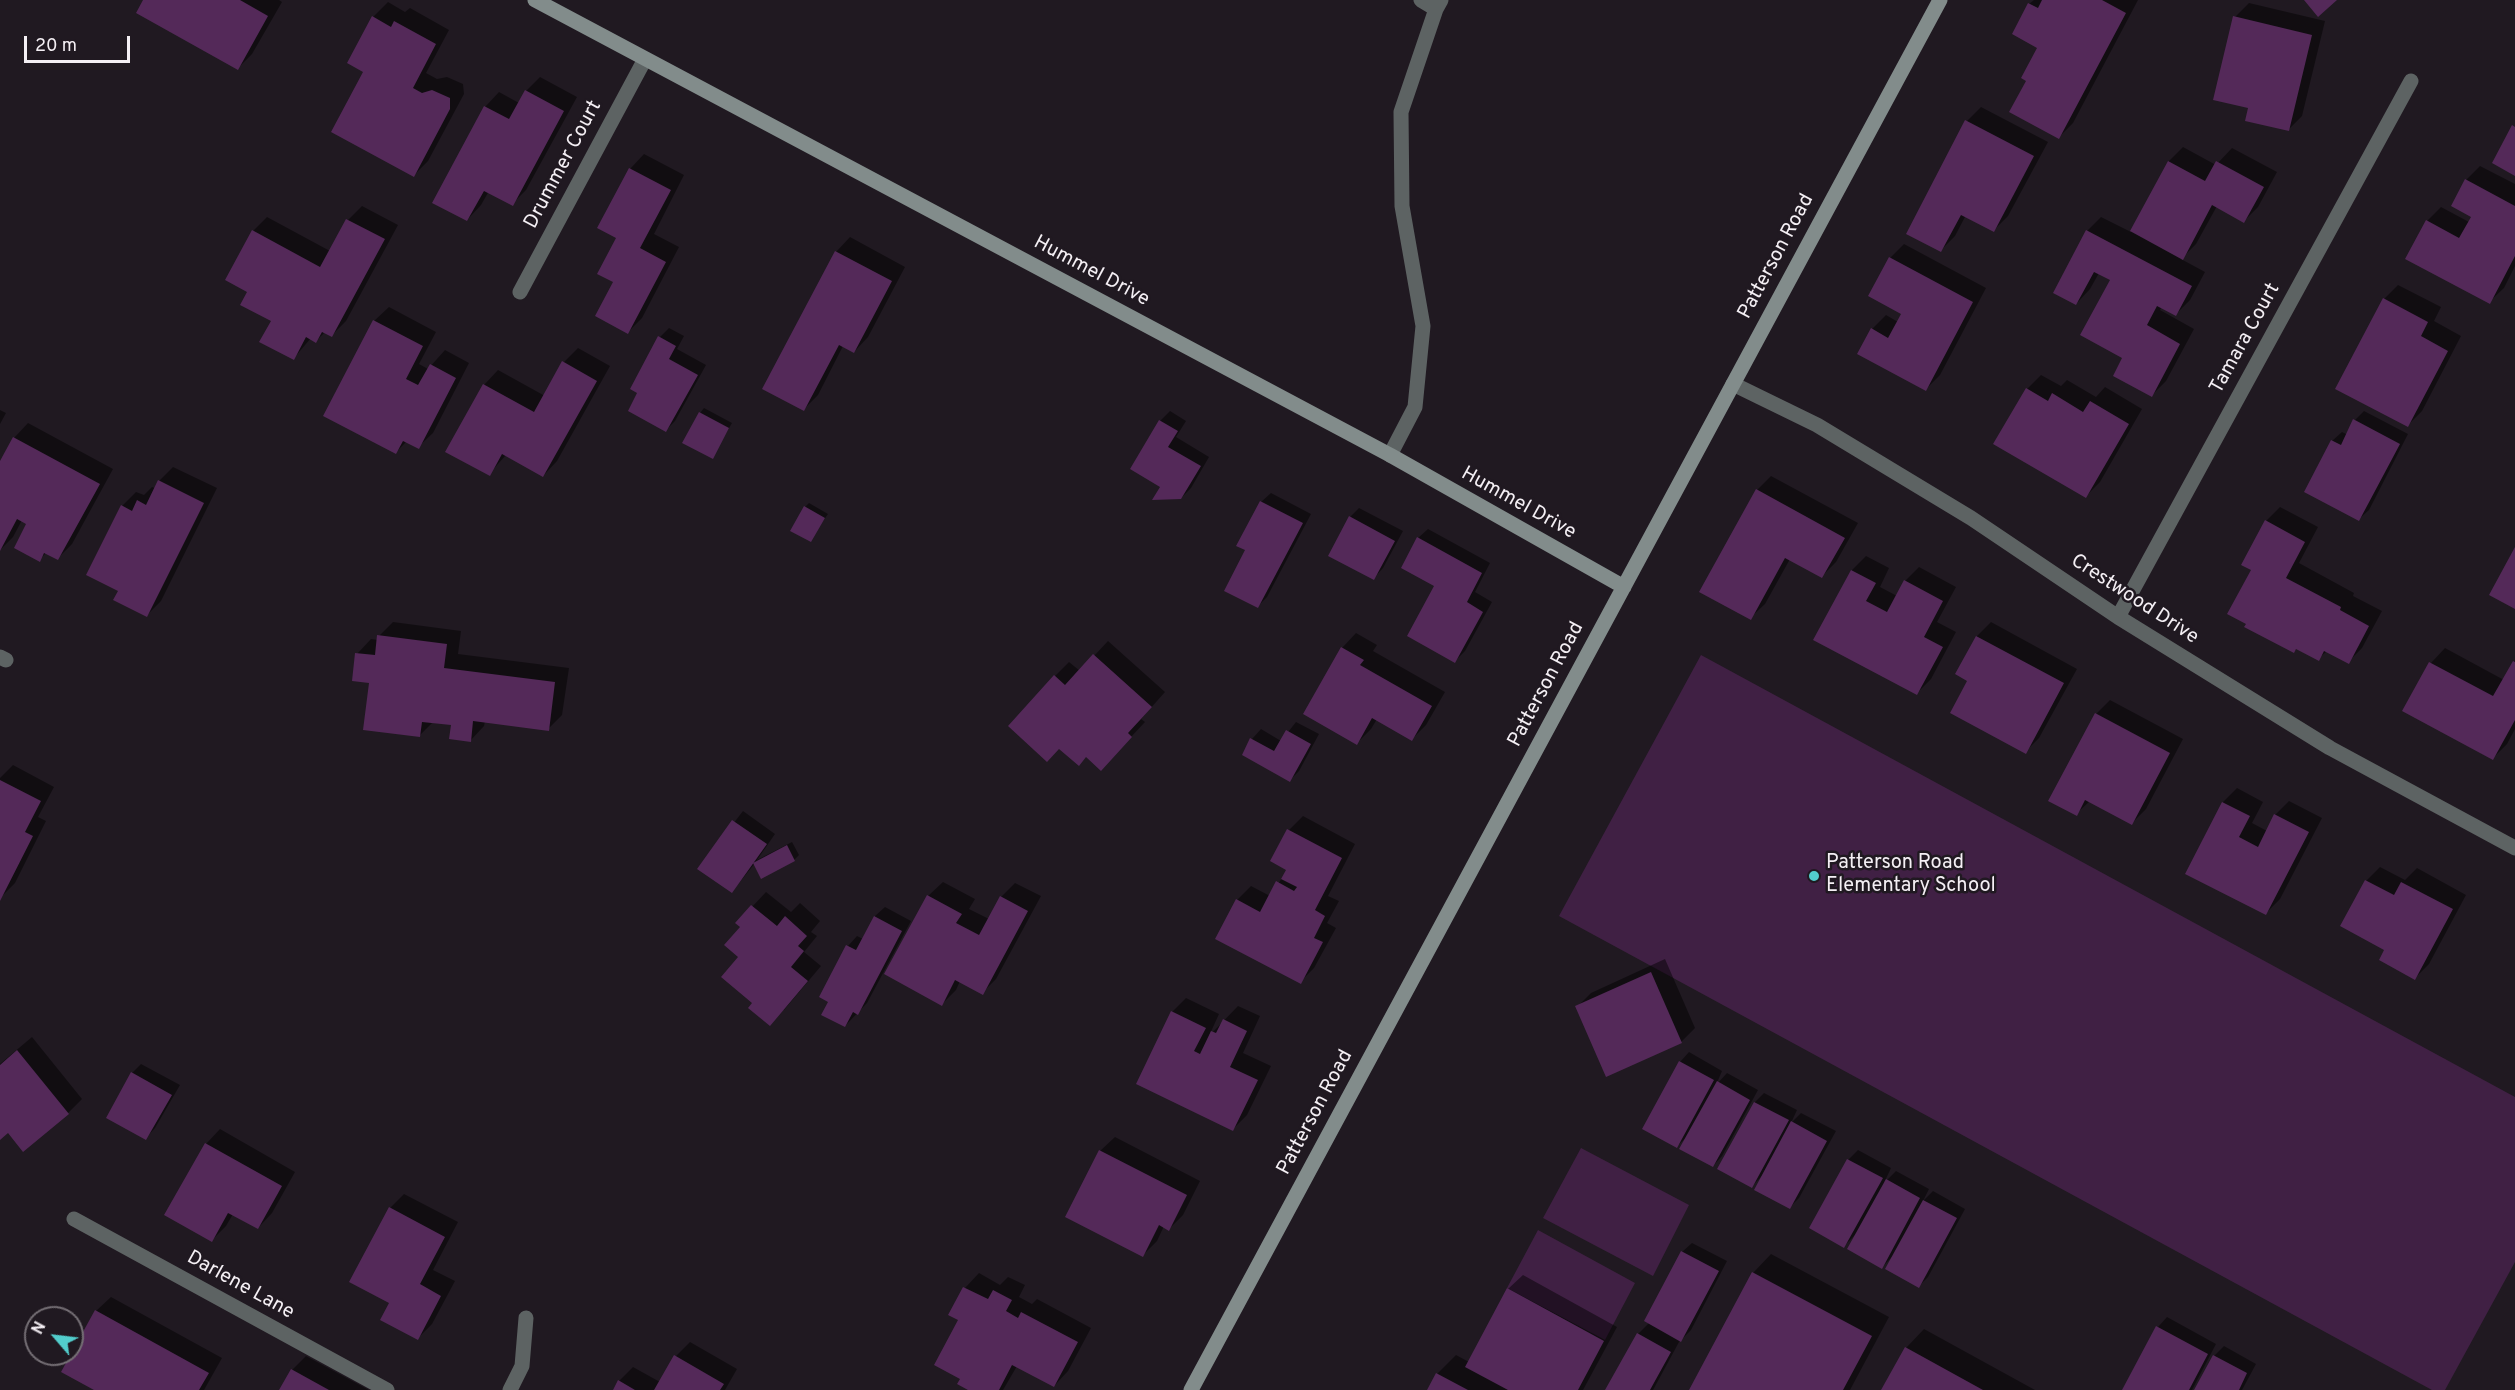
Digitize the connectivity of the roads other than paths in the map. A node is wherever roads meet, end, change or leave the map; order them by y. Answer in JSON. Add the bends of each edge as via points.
{"nodes":[{"id":1,"x":535,"y":0,"type":"edge"},
{"id":2,"x":1421,"y":0,"type":"edge"},
{"id":3,"x":1940,"y":0,"type":"edge"},
{"id":4,"x":1439,"y":5,"type":"edge"},
{"id":5,"x":645,"y":59,"type":"junction"},
{"id":6,"x":2411,"y":81,"type":"dead end"},
{"id":7,"x":520,"y":292,"type":"dead end"},
{"id":8,"x":1733,"y":384,"type":"junction"},
{"id":9,"x":1390,"y":455,"type":"junction"},
{"id":10,"x":1624,"y":587,"type":"junction"},
{"id":11,"x":2118,"y":617,"type":"junction"},
{"id":12,"x":2515,"y":848,"type":"edge"},
{"id":13,"x":74,"y":1219,"type":"dead end"},
{"id":14,"x":526,"y":1318,"type":"dead end"},
{"id":15,"x":387,"y":1390,"type":"edge"},
{"id":16,"x":510,"y":1390,"type":"edge"},
{"id":17,"x":1191,"y":1390,"type":"edge"}],
"edges":[{"from":1,"to":5,"type":"street","name":"Hummel Drive"},
{"from":2,"to":4,"type":"street"},
{"from":3,"to":8,"type":"street","name":"Patterson Road"},
{"from":4,"to":9,"type":"street","via":[[1401,112],[1402,206],[1423,326],[1416,407]]},
{"from":5,"to":7,"type":"street","name":"Drummer Court"},
{"from":5,"to":9,"type":"street","name":"Hummel Drive"},
{"from":6,"to":11,"type":"street","name":"Tamara Court"},
{"from":8,"to":10,"type":"street","name":"Patterson Road"},
{"from":8,"to":11,"type":"street","name":"Crestwood Drive","via":[[1817,425],[1962,512]]},
{"from":9,"to":10,"type":"street","name":"Hummel Drive"},
{"from":10,"to":17,"type":"street","name":"Patterson Road"},
{"from":11,"to":12,"type":"street","name":"Crestwood Drive","via":[[2330,748]]},
{"from":13,"to":15,"type":"street","name":"Darlene Lane"},
{"from":14,"to":16,"type":"street","via":[[522,1365]]}]}
